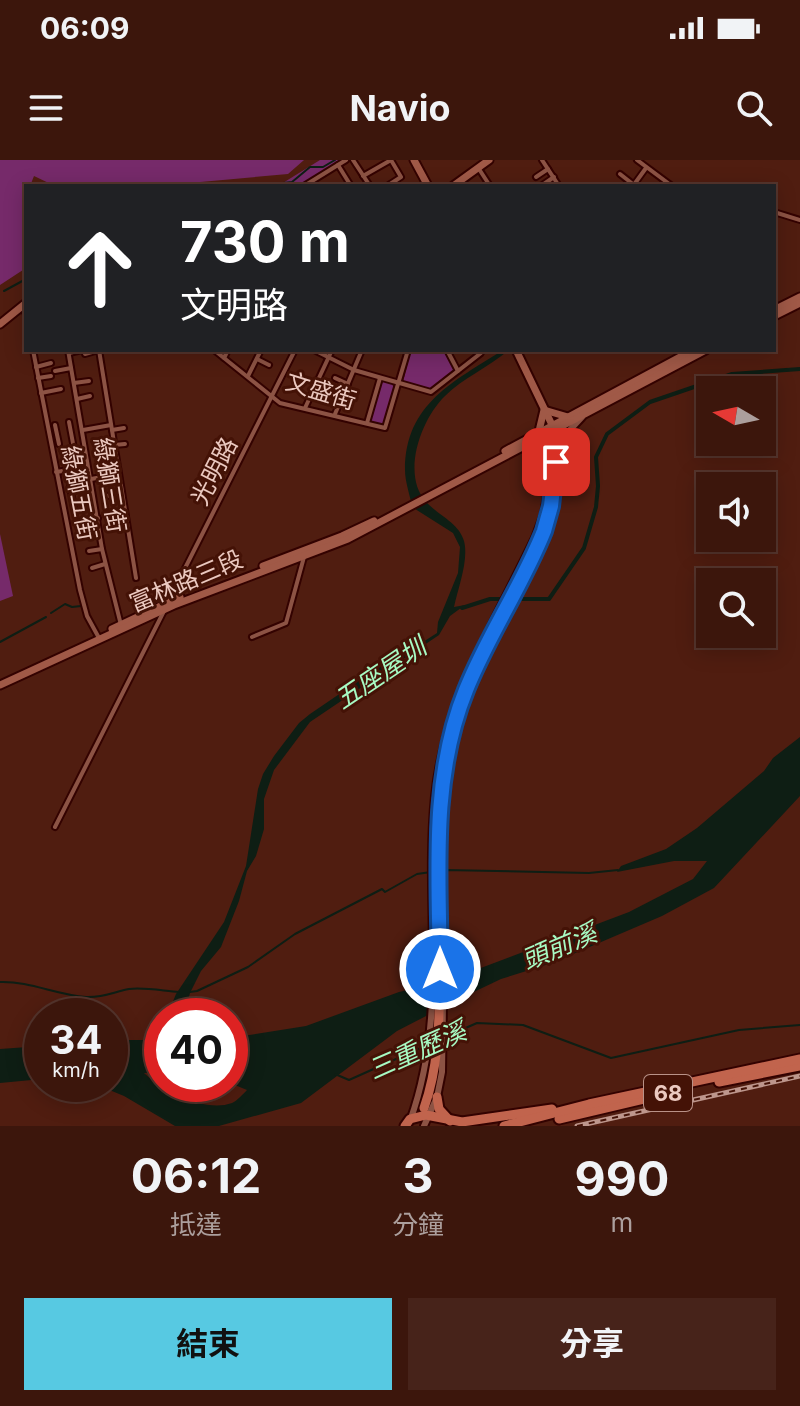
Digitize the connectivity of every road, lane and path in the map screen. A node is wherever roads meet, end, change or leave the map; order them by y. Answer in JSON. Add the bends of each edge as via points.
{"nodes":[{"id":1,"x":346,"y":160,"type":"edge"},
{"id":2,"x":353,"y":160,"type":"edge"},
{"id":3,"x":391,"y":160,"type":"edge"},
{"id":4,"x":414,"y":160,"type":"edge"},
{"id":5,"x":489,"y":160,"type":"edge"},
{"id":6,"x":542,"y":160,"type":"edge"},
{"id":7,"x":637,"y":160,"type":"edge"},
{"id":8,"x":338,"y":165,"type":"junction"},
{"id":9,"x":479,"y":169,"type":"junction"},
{"id":10,"x":548,"y":169,"type":"junction"},
{"id":11,"x":648,"y":169,"type":"junction"},
{"id":12,"x":620,"y":174,"type":"dead end"},
{"id":13,"x":363,"y":176,"type":"junction"},
{"id":14,"x":536,"y":177,"type":"dead end"},
{"id":15,"x":554,"y":177,"type":"junction"},
{"id":16,"x":307,"y":184,"type":"edge"},
{"id":17,"x":350,"y":184,"type":"edge"},
{"id":18,"x":369,"y":184,"type":"edge"},
{"id":19,"x":390,"y":184,"type":"edge"},
{"id":20,"x":427,"y":184,"type":"edge"},
{"id":21,"x":457,"y":184,"type":"edge"},
{"id":22,"x":489,"y":184,"type":"edge"},
{"id":23,"x":544,"y":184,"type":"edge"},
{"id":24,"x":558,"y":184,"type":"edge"},
{"id":25,"x":631,"y":184,"type":"edge"},
{"id":26,"x":635,"y":184,"type":"edge"},
{"id":27,"x":668,"y":184,"type":"edge"},
{"id":28,"x":776,"y":213,"type":"edge"},
{"id":29,"x":800,"y":220,"type":"edge"},
{"id":30,"x":800,"y":297,"type":"edge"},
{"id":31,"x":800,"y":303,"type":"edge"},
{"id":32,"x":24,"y":305,"type":"edge"},
{"id":33,"x":776,"y":309,"type":"edge"},
{"id":34,"x":776,"y":315,"type":"edge"},
{"id":35,"x":0,"y":324,"type":"edge"},
{"id":36,"x":33,"y":352,"type":"edge"},
{"id":37,"x":69,"y":352,"type":"edge"},
{"id":38,"x":83,"y":352,"type":"edge"},
{"id":39,"x":99,"y":352,"type":"edge"},
{"id":40,"x":216,"y":352,"type":"edge"},
{"id":41,"x":227,"y":352,"type":"edge"},
{"id":42,"x":260,"y":352,"type":"edge"},
{"id":43,"x":294,"y":352,"type":"edge"},
{"id":44,"x":318,"y":352,"type":"edge"},
{"id":45,"x":331,"y":352,"type":"edge"},
{"id":46,"x":361,"y":352,"type":"edge"},
{"id":47,"x":407,"y":352,"type":"edge"},
{"id":48,"x":448,"y":352,"type":"edge"},
{"id":49,"x":479,"y":352,"type":"edge"},
{"id":50,"x":517,"y":352,"type":"edge"},
{"id":51,"x":689,"y":352,"type":"edge"},
{"id":52,"x":702,"y":352,"type":"edge"},
{"id":53,"x":328,"y":357,"type":"junction"},
{"id":54,"x":224,"y":358,"type":"junction"},
{"id":55,"x":257,"y":359,"type":"junction"},
{"id":56,"x":51,"y":363,"type":"dead end"},
{"id":57,"x":269,"y":365,"type":"dead end"},
{"id":58,"x":36,"y":367,"type":"junction"},
{"id":59,"x":71,"y":368,"type":"junction"},
{"id":60,"x":354,"y":370,"type":"junction"},
{"id":61,"x":55,"y":371,"type":"dead end"},
{"id":62,"x":458,"y":371,"type":"junction"},
{"id":63,"x":51,"y":376,"type":"dead end"},
{"id":64,"x":248,"y":377,"type":"junction"},
{"id":65,"x":38,"y":378,"type":"junction"},
{"id":66,"x":335,"y":378,"type":"dead end"},
{"id":67,"x":380,"y":378,"type":"junction"},
{"id":68,"x":89,"y":381,"type":"dead end"},
{"id":69,"x":74,"y":383,"type":"junction"},
{"id":70,"x":398,"y":383,"type":"junction"},
{"id":71,"x":348,"y":384,"type":"junction"},
{"id":72,"x":61,"y":389,"type":"dead end"},
{"id":73,"x":329,"y":392,"type":"dead end"},
{"id":74,"x":41,"y":393,"type":"junction"},
{"id":75,"x":90,"y":396,"type":"dead end"},
{"id":76,"x":272,"y":397,"type":"junction"},
{"id":77,"x":342,"y":397,"type":"junction"},
{"id":78,"x":77,"y":399,"type":"junction"},
{"id":79,"x":305,"y":408,"type":"junction"},
{"id":80,"x":544,"y":410,"type":"junction"},
{"id":81,"x":335,"y":415,"type":"junction"},
{"id":82,"x":584,"y":416,"type":"junction"},
{"id":83,"x":568,"y":417,"type":"junction"},
{"id":84,"x":69,"y":422,"type":"dead end"},
{"id":85,"x":367,"y":423,"type":"junction"},
{"id":86,"x":55,"y":425,"type":"dead end"},
{"id":87,"x":112,"y":427,"type":"junction"},
{"id":88,"x":124,"y":428,"type":"dead end"},
{"id":89,"x":554,"y":428,"type":"junction"},
{"id":90,"x":83,"y":430,"type":"junction"},
{"id":91,"x":537,"y":437,"type":"junction"},
{"id":92,"x":59,"y":444,"type":"dead end"},
{"id":93,"x":125,"y":444,"type":"dead end"},
{"id":94,"x":114,"y":445,"type":"junction"},
{"id":95,"x":552,"y":456,"type":"junction"},
{"id":96,"x":69,"y":470,"type":"dead end"},
{"id":97,"x":78,"y":470,"type":"dead end"},
{"id":98,"x":56,"y":472,"type":"junction"},
{"id":99,"x":119,"y":477,"type":"junction"},
{"id":100,"x":91,"y":479,"type":"junction"},
{"id":101,"x":70,"y":487,"type":"dead end"},
{"id":102,"x":122,"y":493,"type":"junction"},
{"id":103,"x":107,"y":496,"type":"dead end"},
{"id":104,"x":551,"y":506,"type":"junction"},
{"id":105,"x":75,"y":512,"type":"dead end"},
{"id":106,"x":387,"y":517,"type":"junction"},
{"id":107,"x":98,"y":518,"type":"junction"},
{"id":108,"x":82,"y":521,"type":"dead end"},
{"id":109,"x":102,"y":549,"type":"junction"},
{"id":110,"x":89,"y":551,"type":"dead end"},
{"id":111,"x":304,"y":556,"type":"junction"},
{"id":112,"x":105,"y":564,"type":"junction"},
{"id":113,"x":92,"y":568,"type":"dead end"},
{"id":114,"x":136,"y":578,"type":"dead end"},
{"id":115,"x":512,"y":591,"type":"junction"},
{"id":116,"x":166,"y":606,"type":"junction"},
{"id":117,"x":121,"y":625,"type":"junction"},
{"id":118,"x":252,"y":637,"type":"dead end"},
{"id":119,"x":99,"y":638,"type":"junction"},
{"id":120,"x":0,"y":682,"type":"edge"},
{"id":121,"x":55,"y":827,"type":"dead end"},
{"id":122,"x":440,"y":969,"type":"junction"},
{"id":123,"x":800,"y":1059,"type":"edge"},
{"id":124,"x":800,"y":1066,"type":"edge"},
{"id":125,"x":437,"y":1097,"type":"junction"},
{"id":126,"x":589,"y":1104,"type":"junction"},
{"id":127,"x":426,"y":1112,"type":"junction"},
{"id":128,"x":450,"y":1121,"type":"junction"},
{"id":129,"x":408,"y":1124,"type":"edge"},
{"id":130,"x":533,"y":1125,"type":"edge"},
{"id":131,"x":424,"y":1126,"type":"edge"},
{"id":132,"x":504,"y":1126,"type":"edge"}],
"edges":[{"from":1,"to":8,"type":"street"},
{"from":2,"to":13,"type":"street"},
{"from":3,"to":13,"type":"street"},
{"from":3,"to":19,"type":"street","via":[[401,177]]},
{"from":4,"to":20,"type":"main road"},
{"from":5,"to":9,"type":"main road"},
{"from":6,"to":10,"type":"street"},
{"from":7,"to":11,"type":"street"},
{"from":8,"to":16,"type":"street"},
{"from":8,"to":17,"type":"street"},
{"from":9,"to":21,"type":"main road"},
{"from":9,"to":22,"type":"street"},
{"from":10,"to":14,"type":"street"},
{"from":10,"to":15,"type":"street"},
{"from":11,"to":26,"type":"street"},
{"from":11,"to":27,"type":"street"},
{"from":12,"to":25,"type":"street"},
{"from":13,"to":18,"type":"street"},
{"from":15,"to":23,"type":"street"},
{"from":15,"to":24,"type":"street"},
{"from":28,"to":29,"type":"street"},
{"from":30,"to":33,"type":"main road"},
{"from":31,"to":34,"type":"main road"},
{"from":32,"to":35,"type":"main road"},
{"from":36,"to":58,"type":"street","name":"綠獅五街"},
{"from":37,"to":38,"type":"street"},
{"from":37,"to":59,"type":"street","name":"綠獅三街"},
{"from":39,"to":87,"type":"street"},
{"from":40,"to":54,"type":"street","name":"文盛街"},
{"from":41,"to":54,"type":"street"},
{"from":42,"to":55,"type":"street"},
{"from":43,"to":76,"type":"street","name":"光明路"},
{"from":44,"to":53,"type":"street"},
{"from":45,"to":53,"type":"street"},
{"from":46,"to":60,"type":"street"},
{"from":47,"to":70,"type":"street"},
{"from":48,"to":62,"type":"street"},
{"from":49,"to":62,"type":"street"},
{"from":50,"to":80,"type":"main road"},
{"from":51,"to":83,"type":"main road"},
{"from":52,"to":82,"type":"main road"},
{"from":53,"to":60,"type":"street"},
{"from":53,"to":79,"type":"street"},
{"from":54,"to":64,"type":"street","name":"文盛街"},
{"from":55,"to":57,"type":"street"},
{"from":55,"to":64,"type":"street"},
{"from":56,"to":58,"type":"street"},
{"from":58,"to":65,"type":"street","name":"綠獅五街"},
{"from":59,"to":61,"type":"street"},
{"from":59,"to":69,"type":"street","name":"綠獅三街"},
{"from":60,"to":67,"type":"street"},
{"from":60,"to":71,"type":"street"},
{"from":62,"to":70,"type":"street","via":[[431,392]]},
{"from":63,"to":65,"type":"street"},
{"from":64,"to":76,"type":"street","name":"文盛街"},
{"from":65,"to":74,"type":"street","name":"綠獅五街"},
{"from":66,"to":71,"type":"street"},
{"from":67,"to":70,"type":"street"},
{"from":67,"to":85,"type":"street"},
{"from":68,"to":69,"type":"street"},
{"from":69,"to":78,"type":"street","name":"綠獅三街"},
{"from":70,"to":85,"type":"street","name":"文盛街","via":[[385,428]]},
{"from":71,"to":77,"type":"street"},
{"from":72,"to":74,"type":"street"},
{"from":73,"to":77,"type":"street"},
{"from":74,"to":98,"type":"street","name":"綠獅五街"},
{"from":75,"to":78,"type":"street"},
{"from":76,"to":79,"type":"street","name":"文盛街"},
{"from":76,"to":116,"type":"street","name":"光明路"},
{"from":77,"to":81,"type":"street"},
{"from":78,"to":90,"type":"street","name":"綠獅三街"},
{"from":79,"to":81,"type":"street","name":"文盛街"},
{"from":80,"to":83,"type":"main road"},
{"from":80,"to":89,"type":"main road"},
{"from":80,"to":91,"type":"main road"},
{"from":81,"to":85,"type":"street","name":"文盛街"},
{"from":82,"to":89,"type":"main road"},
{"from":82,"to":104,"type":"street","via":[[565,438]]},
{"from":83,"to":89,"type":"main road"},
{"from":84,"to":97,"type":"street"},
{"from":86,"to":92,"type":"street"},
{"from":87,"to":88,"type":"street"},
{"from":87,"to":90,"type":"street"},
{"from":87,"to":94,"type":"street"},
{"from":89,"to":91,"type":"main road"},
{"from":89,"to":95,"type":"street"},
{"from":89,"to":104,"type":"street","via":[[557,457]]},
{"from":90,"to":100,"type":"street","name":"綠獅三街"},
{"from":91,"to":95,"type":"street"},
{"from":91,"to":106,"type":"main road"},
{"from":93,"to":94,"type":"street"},
{"from":94,"to":99,"type":"street"},
{"from":95,"to":115,"type":"street","via":[[544,514]]},
{"from":96,"to":98,"type":"street"},
{"from":98,"to":119,"type":"street","name":"綠獅五街","via":[[80,590]]},
{"from":99,"to":100,"type":"street"},
{"from":99,"to":102,"type":"street"},
{"from":100,"to":107,"type":"street","name":"綠獅三街"},
{"from":101,"to":105,"type":"street"},
{"from":102,"to":103,"type":"street"},
{"from":102,"to":114,"type":"street"},
{"from":104,"to":115,"type":"street","via":[[537,549]]},
{"from":106,"to":111,"type":"main road","name":"富林路三段"},
{"from":106,"to":116,"type":"main road","name":"富林路三段"},
{"from":107,"to":108,"type":"street"},
{"from":107,"to":109,"type":"street","name":"綠獅三街"},
{"from":109,"to":110,"type":"street"},
{"from":109,"to":112,"type":"street","name":"綠獅三街"},
{"from":111,"to":116,"type":"main road","name":"富林路三段"},
{"from":111,"to":118,"type":"street","via":[[286,623]]},
{"from":112,"to":113,"type":"street"},
{"from":112,"to":117,"type":"street","name":"綠獅三街"},
{"from":115,"to":122,"type":"street","via":[[466,690],[446,763],[439,823]]},
{"from":115,"to":129,"type":"street","via":[[459,693],[440,767],[434,814],[432,1025],[425,1074]]},
{"from":116,"to":117,"type":"main road","name":"富林路三段"},
{"from":116,"to":119,"type":"main road","name":"富林路三段"},
{"from":116,"to":121,"type":"street","name":"光明路"},
{"from":117,"to":119,"type":"main road","name":"富林路三段"},
{"from":119,"to":120,"type":"main road","name":"富林路三段"},
{"from":122,"to":125,"type":"street","via":[[445,1025]]},
{"from":122,"to":127,"type":"highway","via":[[438,1049]]},
{"from":123,"to":126,"type":"highway","number":"68"},
{"from":124,"to":130,"type":"highway","number":"68"},
{"from":125,"to":127,"type":"street"},
{"from":125,"to":128,"type":"highway"},
{"from":126,"to":128,"type":"highway"},
{"from":126,"to":132,"type":"highway","number":"68"},
{"from":127,"to":128,"type":"highway"},
{"from":127,"to":129,"type":"highway"},
{"from":127,"to":131,"type":"street"}]}
